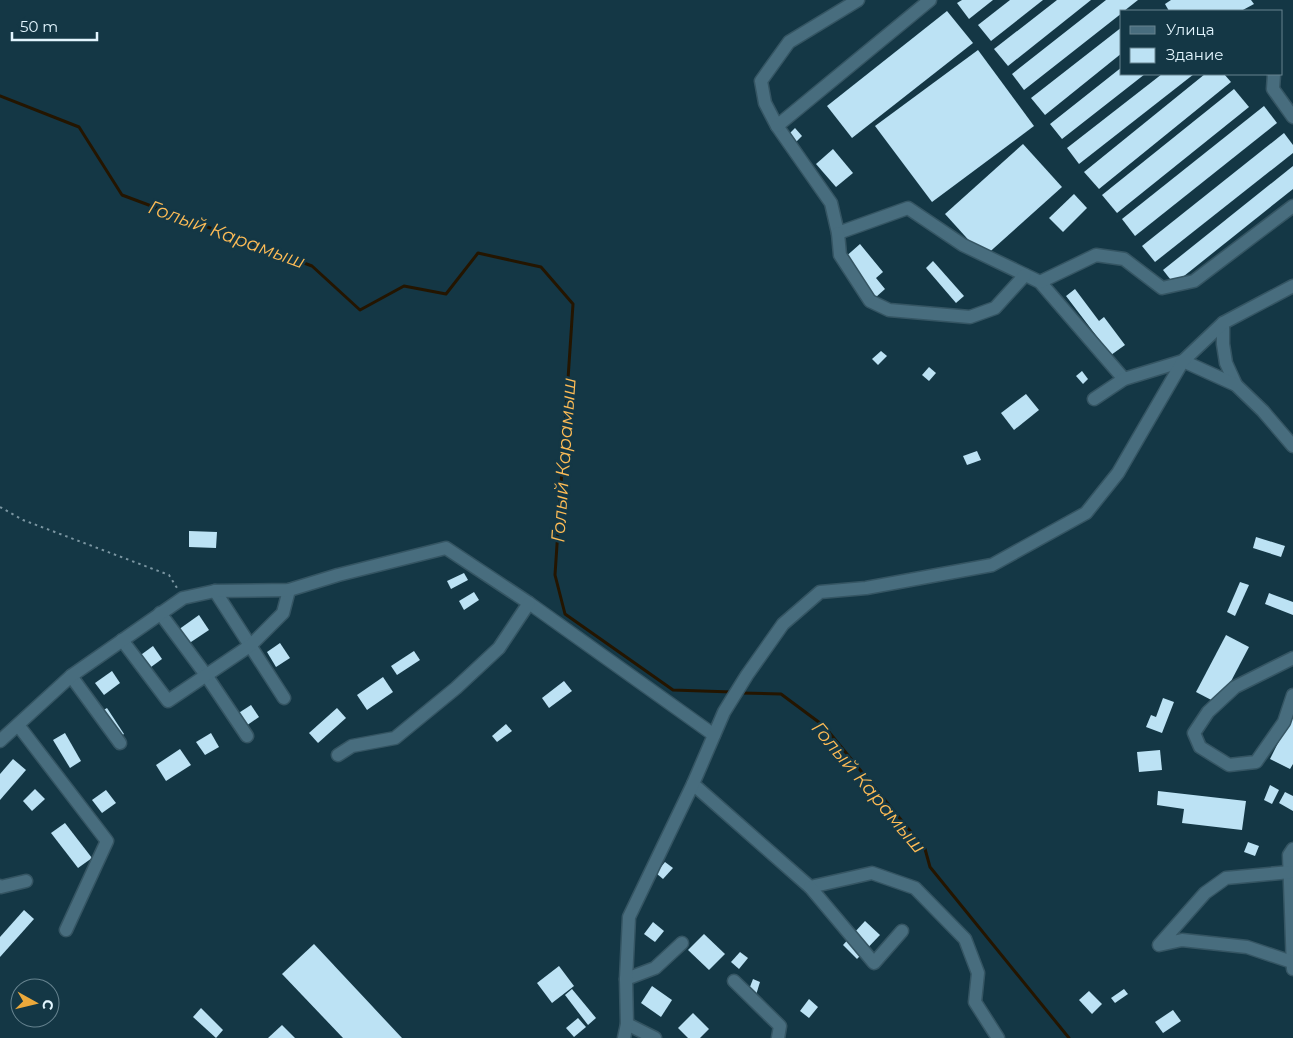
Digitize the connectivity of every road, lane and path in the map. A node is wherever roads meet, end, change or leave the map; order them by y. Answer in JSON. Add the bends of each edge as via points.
{"nodes":[{"id":1,"x":858,"y":0,"type":"edge"},
{"id":2,"x":930,"y":0,"type":"edge"},
{"id":3,"x":1274,"y":75,"type":"edge"},
{"id":4,"x":1293,"y":117,"type":"edge"},
{"id":5,"x":777,"y":126,"type":"junction"},
{"id":6,"x":1293,"y":206,"type":"edge"},
{"id":7,"x":838,"y":232,"type":"junction"},
{"id":8,"x":1025,"y":275,"type":"junction"},
{"id":9,"x":1040,"y":282,"type":"junction"},
{"id":10,"x":1293,"y":286,"type":"edge"},
{"id":11,"x":1223,"y":323,"type":"junction"},
{"id":12,"x":1183,"y":361,"type":"junction"},
{"id":13,"x":1124,"y":379,"type":"junction"},
{"id":14,"x":1236,"y":385,"type":"junction"},
{"id":15,"x":1094,"y":399,"type":"dead end"},
{"id":16,"x":1293,"y":446,"type":"edge"},
{"id":17,"x":0,"y":507,"type":"edge"},
{"id":18,"x":289,"y":590,"type":"junction"},
{"id":19,"x":216,"y":591,"type":"junction"},
{"id":20,"x":183,"y":598,"type":"junction"},
{"id":21,"x":529,"y":603,"type":"junction"},
{"id":22,"x":160,"y":613,"type":"junction"},
{"id":23,"x":122,"y":640,"type":"junction"},
{"id":24,"x":251,"y":645,"type":"junction"},
{"id":25,"x":1293,"y":658,"type":"edge"},
{"id":26,"x":206,"y":674,"type":"junction"},
{"id":27,"x":71,"y":676,"type":"junction"},
{"id":28,"x":1293,"y":695,"type":"edge"},
{"id":29,"x":284,"y":698,"type":"dead end"},
{"id":30,"x":18,"y":725,"type":"junction"},
{"id":31,"x":714,"y":735,"type":"junction"},
{"id":32,"x":247,"y":736,"type":"dead end"},
{"id":33,"x":0,"y":740,"type":"edge"},
{"id":34,"x":120,"y":743,"type":"dead end"},
{"id":35,"x":338,"y":756,"type":"dead end"},
{"id":36,"x":692,"y":784,"type":"junction"},
{"id":37,"x":1293,"y":849,"type":"edge"},
{"id":38,"x":1290,"y":872,"type":"junction"},
{"id":39,"x":26,"y":881,"type":"dead end"},
{"id":40,"x":0,"y":886,"type":"edge"},
{"id":41,"x":810,"y":887,"type":"junction"},
{"id":42,"x":66,"y":930,"type":"dead end"},
{"id":43,"x":902,"y":931,"type":"dead end"},
{"id":44,"x":682,"y":943,"type":"dead end"},
{"id":45,"x":1293,"y":965,"type":"edge"},
{"id":46,"x":626,"y":979,"type":"junction"},
{"id":47,"x":734,"y":981,"type":"dead end"},
{"id":48,"x":627,"y":1024,"type":"junction"},
{"id":49,"x":624,"y":1038,"type":"edge"},
{"id":50,"x":655,"y":1038,"type":"edge"},
{"id":51,"x":778,"y":1038,"type":"edge"},
{"id":52,"x":998,"y":1038,"type":"edge"}],
"edges":[{"from":1,"to":5,"type":"street","via":[[789,42],[761,81],[765,103]]},
{"from":2,"to":5,"type":"street"},
{"from":3,"to":4,"type":"street","via":[[1273,89]]},
{"from":5,"to":7,"type":"street","via":[[831,203]]},
{"from":6,"to":9,"type":"street","via":[[1194,281],[1162,288],[1124,259],[1096,255]]},
{"from":7,"to":8,"type":"street","via":[[908,208],[963,245]]},
{"from":7,"to":8,"type":"street","via":[[840,255],[860,286],[870,301],[889,310],[970,317],[996,308]]},
{"from":8,"to":9,"type":"street"},
{"from":9,"to":13,"type":"street"},
{"from":10,"to":11,"type":"street"},
{"from":11,"to":12,"type":"street"},
{"from":11,"to":14,"type":"street","via":[[1226,363]]},
{"from":12,"to":13,"type":"street"},
{"from":12,"to":14,"type":"street"},
{"from":12,"to":31,"type":"street","via":[[1118,473],[1086,513],[992,565],[866,588],[820,592],[783,624],[746,675]]},
{"from":13,"to":15,"type":"street"},
{"from":14,"to":16,"type":"street"},
{"from":17,"to":20,"type":"path","via":[[22,520],[169,575]]},
{"from":18,"to":19,"type":"street"},
{"from":18,"to":21,"type":"street","via":[[446,548]]},
{"from":18,"to":24,"type":"street","via":[[283,613]]},
{"from":19,"to":20,"type":"street"},
{"from":19,"to":24,"type":"street"},
{"from":20,"to":22,"type":"street"},
{"from":21,"to":31,"type":"street"},
{"from":21,"to":35,"type":"street","via":[[499,648],[395,738],[352,746]]},
{"from":22,"to":23,"type":"street"},
{"from":22,"to":26,"type":"street"},
{"from":23,"to":26,"type":"street","via":[[168,701]]},
{"from":23,"to":27,"type":"street"},
{"from":24,"to":26,"type":"street"},
{"from":24,"to":29,"type":"street"},
{"from":25,"to":28,"type":"street","via":[[1235,687],[1208,712],[1194,733],[1200,747],[1229,766],[1256,762],[1284,722]]},
{"from":26,"to":32,"type":"street"},
{"from":27,"to":30,"type":"street"},
{"from":27,"to":34,"type":"street"},
{"from":30,"to":33,"type":"street"},
{"from":30,"to":42,"type":"street","via":[[108,841]]},
{"from":31,"to":36,"type":"street"},
{"from":36,"to":41,"type":"street"},
{"from":36,"to":46,"type":"street","via":[[630,917]]},
{"from":37,"to":38,"type":"street","via":[[1289,855]]},
{"from":38,"to":45,"type":"street"},
{"from":38,"to":45,"type":"street","via":[[1226,878],[1205,893],[1159,945],[1182,940],[1247,947]]},
{"from":39,"to":40,"type":"street"},
{"from":41,"to":43,"type":"street","via":[[874,963]]},
{"from":41,"to":52,"type":"street","via":[[872,873],[915,888],[965,939],[978,973],[974,1002]]},
{"from":44,"to":46,"type":"street","via":[[654,968]]},
{"from":46,"to":48,"type":"street"},
{"from":47,"to":51,"type":"street","via":[[780,1026]]},
{"from":48,"to":49,"type":"street"},
{"from":48,"to":50,"type":"street"}]}
